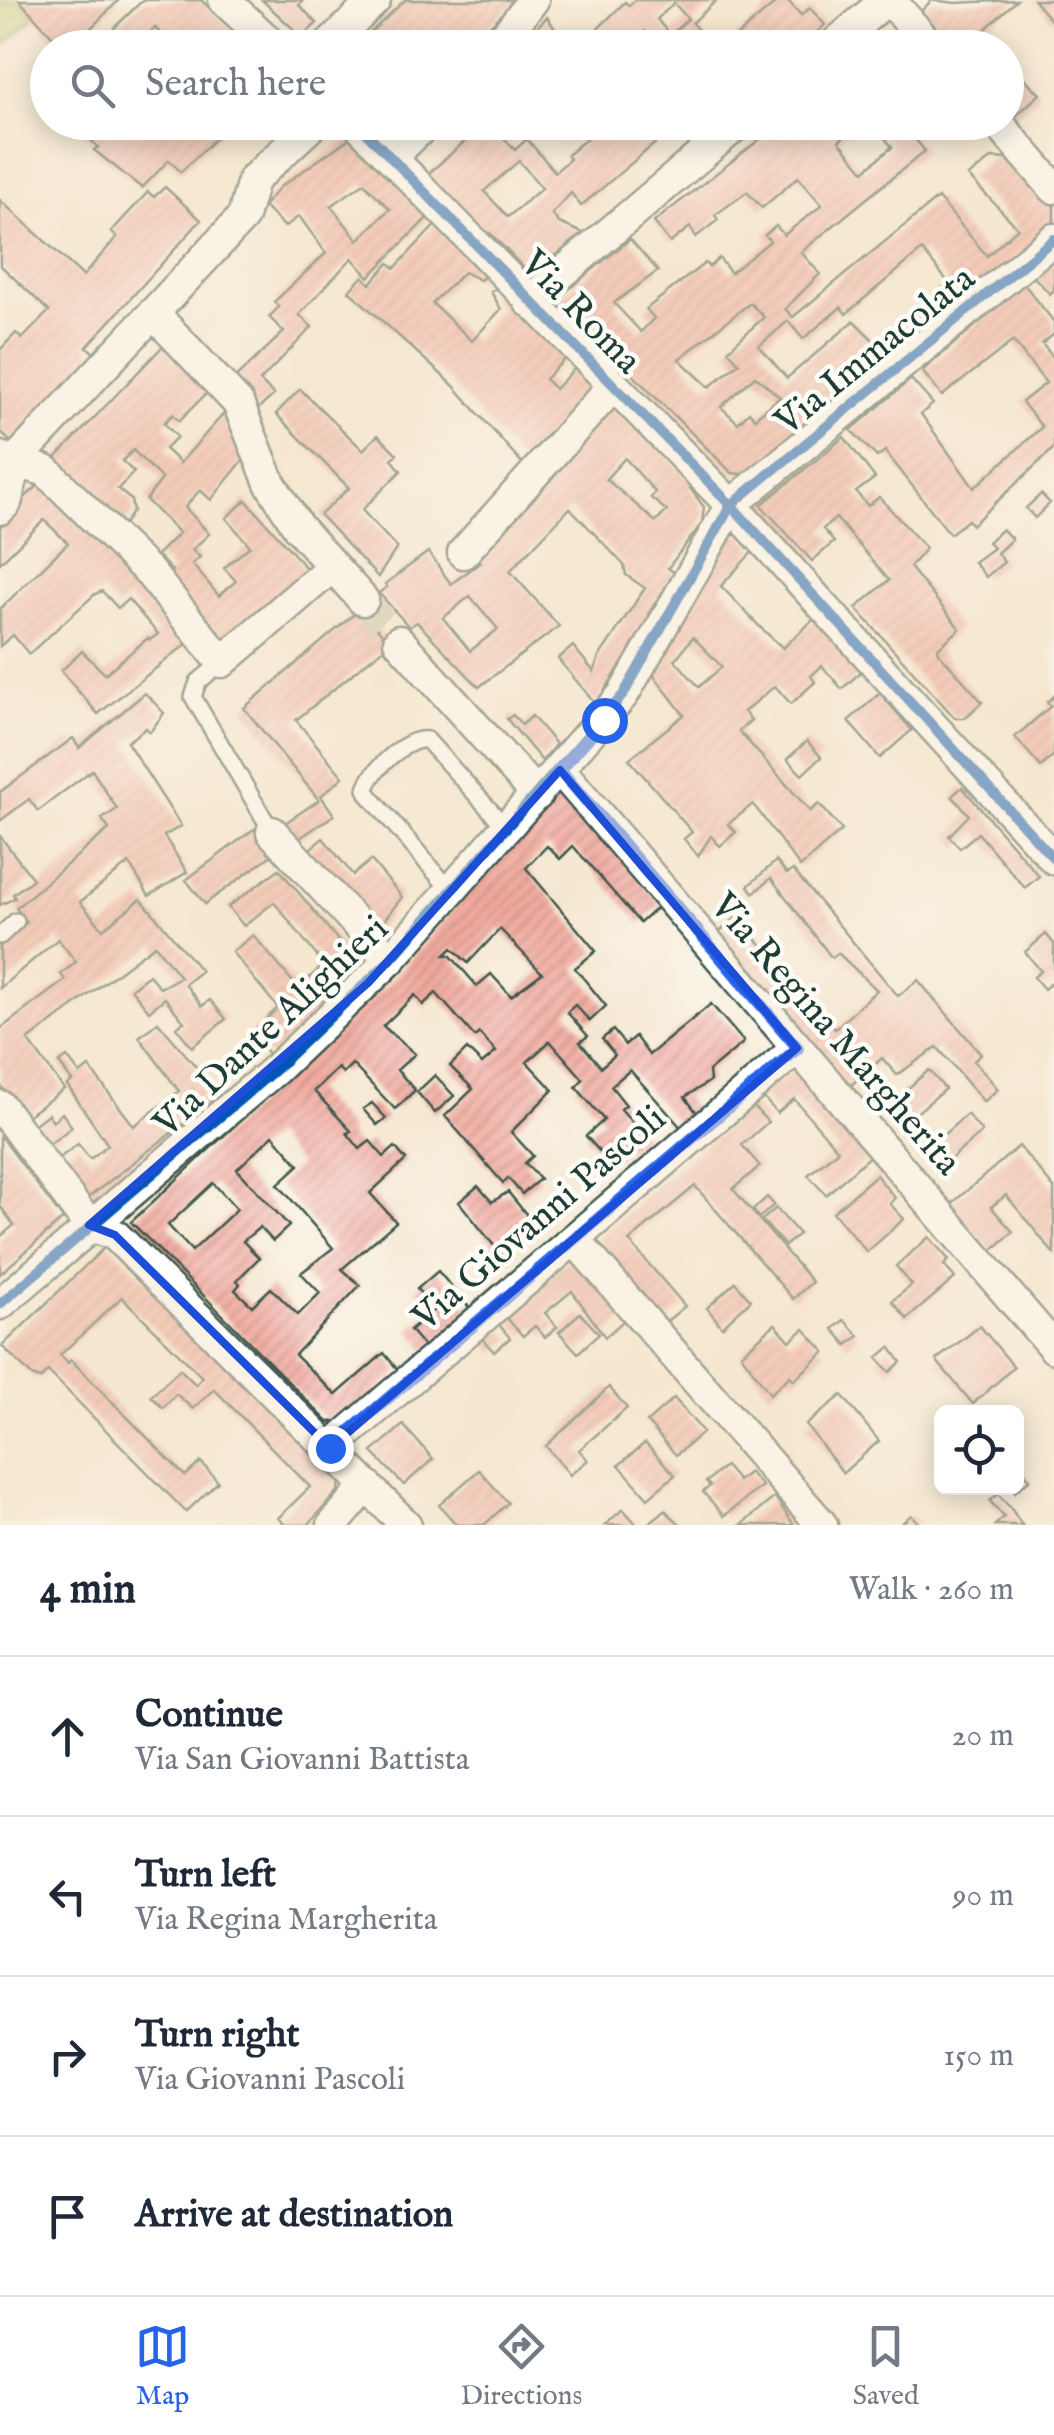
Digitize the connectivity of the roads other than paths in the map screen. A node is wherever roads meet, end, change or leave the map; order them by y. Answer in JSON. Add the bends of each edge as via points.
{"nodes":[{"id":1,"x":224,"y":0,"type":"edge"},
{"id":2,"x":376,"y":0,"type":"edge"},
{"id":3,"x":533,"y":0,"type":"edge"},
{"id":4,"x":888,"y":0,"type":"edge"},
{"id":5,"x":256,"y":30,"type":"edge"},
{"id":6,"x":345,"y":30,"type":"edge"},
{"id":7,"x":510,"y":30,"type":"edge"},
{"id":8,"x":852,"y":30,"type":"edge"},
{"id":9,"x":916,"y":30,"type":"edge"},
{"id":10,"x":295,"y":140,"type":"edge"},
{"id":11,"x":374,"y":140,"type":"edge"},
{"id":12,"x":409,"y":140,"type":"edge"},
{"id":13,"x":719,"y":140,"type":"edge"},
{"id":14,"x":1013,"y":140,"type":"edge"},
{"id":15,"x":391,"y":157,"type":"junction"},
{"id":16,"x":1054,"y":188,"type":"edge"},
{"id":17,"x":1054,"y":240,"type":"edge"},
{"id":18,"x":528,"y":300,"type":"junction"},
{"id":19,"x":153,"y":313,"type":"junction"},
{"id":20,"x":613,"y":386,"type":"junction"},
{"id":21,"x":9,"y":458,"type":"edge"},
{"id":22,"x":731,"y":504,"type":"junction"},
{"id":23,"x":0,"y":509,"type":"edge"},
{"id":24,"x":463,"y":553,"type":"dead end"},
{"id":25,"x":333,"y":566,"type":"junction"},
{"id":26,"x":363,"y":600,"type":"tunnel mouth"},
{"id":27,"x":400,"y":641,"type":"tunnel mouth"},
{"id":28,"x":222,"y":662,"type":"junction"},
{"id":29,"x":560,"y":770,"type":"junction"},
{"id":30,"x":538,"y":794,"type":"junction"},
{"id":31,"x":506,"y":829,"type":"junction"},
{"id":32,"x":272,"y":832,"type":"joint"},
{"id":33,"x":1054,"y":859,"type":"edge"},
{"id":34,"x":451,"y":892,"type":"junction"},
{"id":35,"x":16,"y":921,"type":"dead end"},
{"id":36,"x":0,"y":936,"type":"edge"},
{"id":37,"x":390,"y":960,"type":"junction"},
{"id":38,"x":798,"y":1048,"type":"junction"},
{"id":39,"x":0,"y":1106,"type":"edge"},
{"id":40,"x":89,"y":1226,"type":"junction"},
{"id":41,"x":574,"y":1239,"type":"junction"},
{"id":42,"x":0,"y":1304,"type":"edge"},
{"id":43,"x":1054,"y":1348,"type":"edge"},
{"id":44,"x":330,"y":1448,"type":"junction"},
{"id":45,"x":367,"y":1484,"type":"junction"},
{"id":46,"x":332,"y":1525,"type":"edge"},
{"id":47,"x":406,"y":1525,"type":"edge"},
{"id":48,"x":822,"y":1525,"type":"edge"}],
"edges":[{"from":1,"to":5,"type":"street"},
{"from":2,"to":6,"type":"street"},
{"from":3,"to":7,"type":"street"},
{"from":4,"to":8,"type":"street"},
{"from":4,"to":9,"type":"street"},
{"from":10,"to":19,"type":"street","via":[[252,180],[243,217]]},
{"from":11,"to":15,"type":"street","name":"Via Roma"},
{"from":12,"to":15,"type":"street"},
{"from":13,"to":18,"type":"street"},
{"from":14,"to":16,"type":"street"},
{"from":15,"to":18,"type":"street","name":"Via Roma"},
{"from":17,"to":22,"type":"street","name":"Via Immacolata"},
{"from":18,"to":20,"type":"street","name":"Via Roma"},
{"from":19,"to":21,"type":"street"},
{"from":19,"to":25,"type":"street","via":[[238,403],[270,482]]},
{"from":20,"to":22,"type":"street","name":"Via Roma"},
{"from":20,"to":24,"type":"street"},
{"from":21,"to":23,"type":"street"},
{"from":21,"to":28,"type":"street","via":[[46,471],[149,572]]},
{"from":22,"to":29,"type":"street","name":"Via Dante Alighieri","via":[[623,695]]},
{"from":22,"to":33,"type":"street","name":"Via Roma"},
{"from":25,"to":26,"type":"street"},
{"from":25,"to":28,"type":"street"},
{"from":27,"to":30,"type":"street"},
{"from":28,"to":32,"type":"lane","via":[[198,682],[193,697]]},
{"from":29,"to":30,"type":"street","name":"Via Dante Alighieri"},
{"from":29,"to":38,"type":"street","name":"Via Regina Margherita"},
{"from":30,"to":31,"type":"street","name":"Via Dante Alighieri"},
{"from":31,"to":34,"type":"street","name":"Via Dante Alighieri"},
{"from":31,"to":34,"type":"lane","via":[[427,740],[412,740],[369,778],[369,795]]},
{"from":32,"to":37,"type":"street"},
{"from":34,"to":37,"type":"street","name":"Via Dante Alighieri"},
{"from":35,"to":36,"type":"lane"},
{"from":37,"to":40,"type":"street","name":"Via Dante Alighieri","via":[[276,1069]]},
{"from":38,"to":41,"type":"street","name":"Via Giovanni Pascoli"},
{"from":38,"to":43,"type":"street","name":"Via Regina Margherita"},
{"from":39,"to":40,"type":"street"},
{"from":40,"to":42,"type":"street","name":"Via Dante Alighieri"},
{"from":40,"to":44,"type":"street","via":[[116,1236]]},
{"from":41,"to":44,"type":"street","name":"Via Giovanni Pascoli"},
{"from":41,"to":48,"type":"street"},
{"from":44,"to":45,"type":"street"},
{"from":45,"to":46,"type":"street"},
{"from":45,"to":47,"type":"street"}]}
